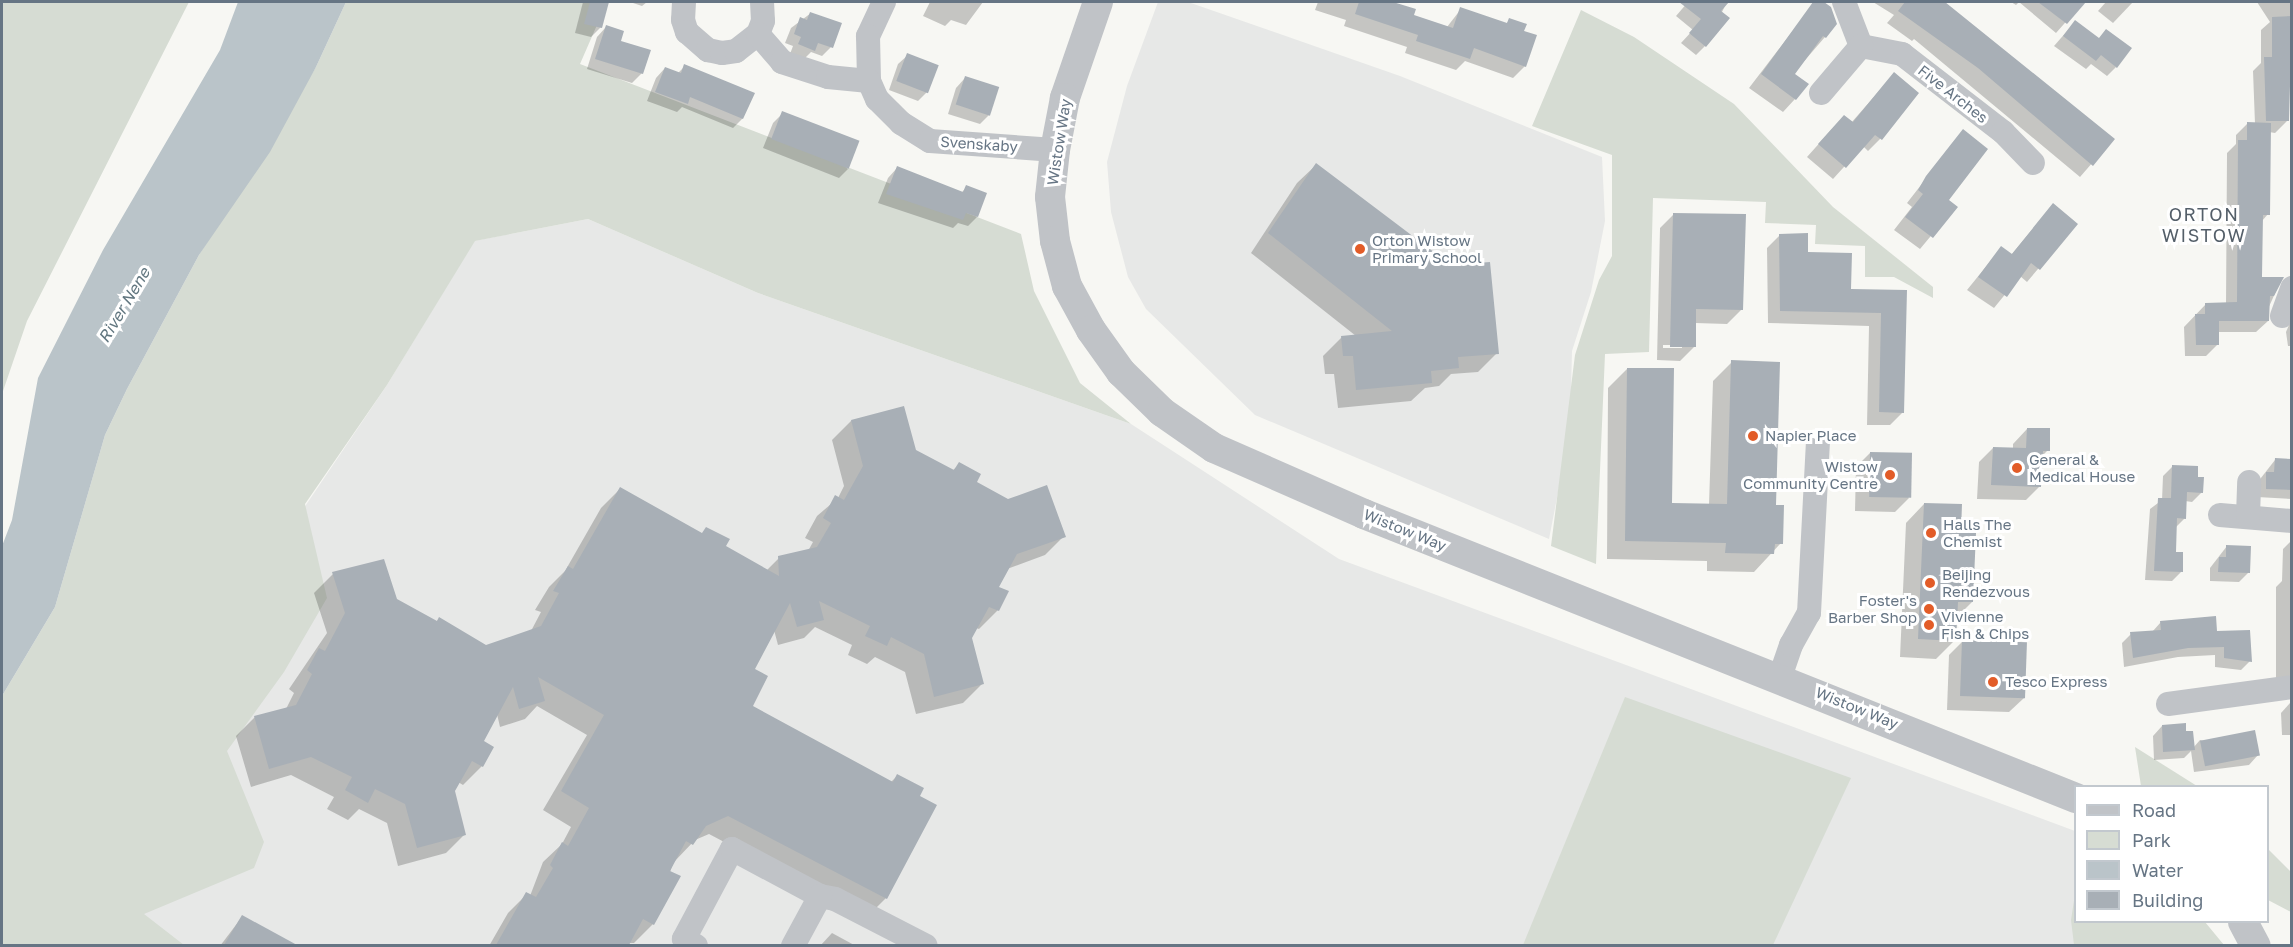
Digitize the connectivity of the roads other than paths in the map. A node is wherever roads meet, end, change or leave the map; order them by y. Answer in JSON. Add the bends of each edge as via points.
{"nodes":[{"id":1,"x":684,"y":2,"type":"edge"},
{"id":2,"x":762,"y":2,"type":"edge"},
{"id":3,"x":884,"y":2,"type":"edge"},
{"id":4,"x":1098,"y":2,"type":"edge"},
{"id":5,"x":1844,"y":2,"type":"edge"},
{"id":6,"x":758,"y":34,"type":"junction"},
{"id":7,"x":1861,"y":46,"type":"junction"},
{"id":8,"x":869,"y":81,"type":"junction"},
{"id":9,"x":1821,"y":93,"type":"dead end"},
{"id":10,"x":1055,"y":150,"type":"junction"},
{"id":11,"x":2033,"y":163,"type":"dead end"},
{"id":12,"x":2292,"y":288,"type":"edge"},
{"id":13,"x":2282,"y":316,"type":"dead end"},
{"id":14,"x":1818,"y":442,"type":"dead end"},
{"id":15,"x":2249,"y":482,"type":"dead end"},
{"id":16,"x":2220,"y":515,"type":"dead end"},
{"id":17,"x":2248,"y":516,"type":"junction"},
{"id":18,"x":2292,"y":521,"type":"edge"},
{"id":19,"x":1780,"y":677,"type":"junction"},
{"id":20,"x":2292,"y":687,"type":"edge"},
{"id":21,"x":2168,"y":704,"type":"dead end"},
{"id":22,"x":2074,"y":797,"type":"edge"},
{"id":23,"x":820,"y":896,"type":"junction"},
{"id":24,"x":2244,"y":923,"type":"edge"},
{"id":25,"x":696,"y":945,"type":"edge"},
{"id":26,"x":793,"y":945,"type":"edge"},
{"id":27,"x":926,"y":945,"type":"edge"},
{"id":28,"x":2256,"y":945,"type":"edge"}],
"edges":[{"from":1,"to":6,"type":"street","via":[[687,32],[708,50],[736,51]]},
{"from":2,"to":6,"type":"street","via":[[763,21]]},
{"from":3,"to":8,"type":"street","name":"Svenskaby","via":[[868,36]]},
{"from":4,"to":10,"type":"street","name":"Wistow Way","via":[[1065,98]]},
{"from":5,"to":7,"type":"street"},
{"from":6,"to":8,"type":"street","via":[[782,62],[804,71]]},
{"from":7,"to":9,"type":"street"},
{"from":7,"to":11,"type":"street","name":"Five Arches","via":[[1902,54],[2003,132]]},
{"from":8,"to":10,"type":"street","name":"Svenskaby","via":[[877,99],[901,123],[930,141]]},
{"from":10,"to":19,"type":"street","name":"Wistow Way","via":[[1050,197],[1067,286],[1091,330],[1121,372],[1162,412],[1214,448],[1364,514]]},
{"from":12,"to":13,"type":"street"},
{"from":14,"to":19,"type":"street","via":[[1809,613],[1791,645]]},
{"from":15,"to":17,"type":"street"},
{"from":16,"to":17,"type":"street"},
{"from":17,"to":18,"type":"street"},
{"from":19,"to":22,"type":"street","name":"Wistow Way"},
{"from":20,"to":21,"type":"street","via":[[2211,687]]},
{"from":23,"to":25,"type":"street","via":[[732,849],[684,939]]},
{"from":23,"to":26,"type":"street"},
{"from":23,"to":27,"type":"street","via":[[835,899]]},
{"from":24,"to":28,"type":"street"}]}
